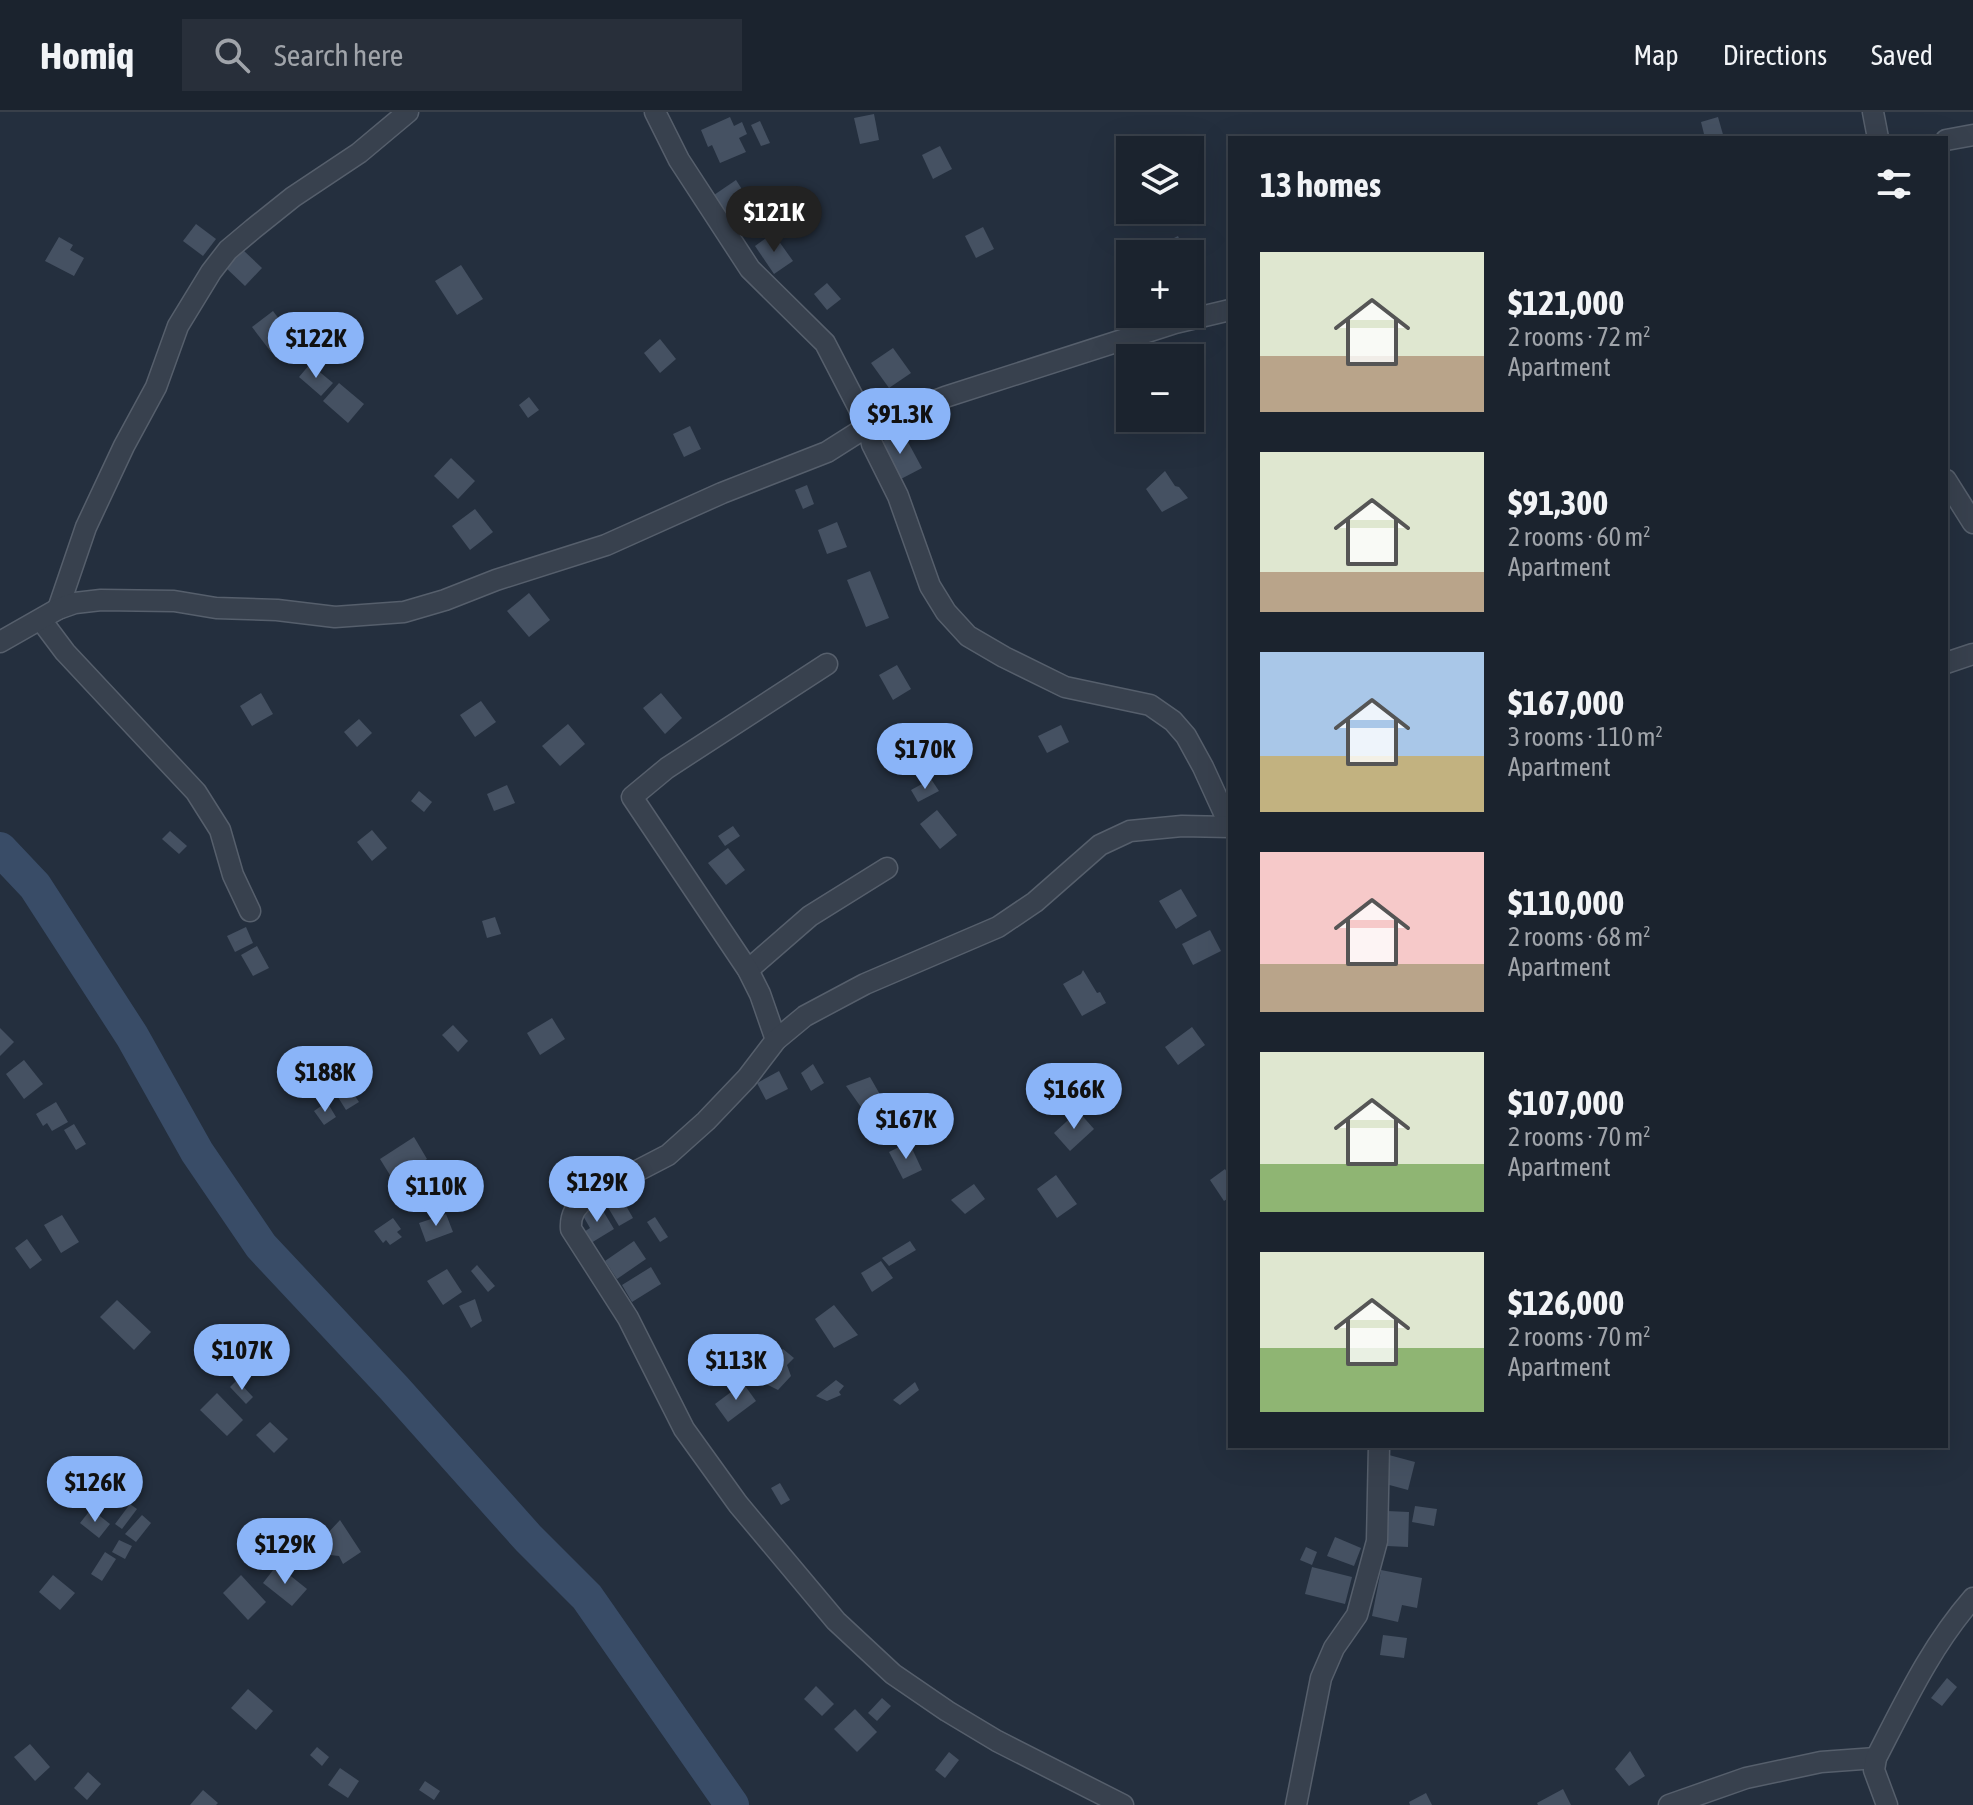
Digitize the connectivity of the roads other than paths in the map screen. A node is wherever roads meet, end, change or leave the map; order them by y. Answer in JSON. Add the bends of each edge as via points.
{"nodes":[{"id":1,"x":408,"y":112,"type":"edge"},
{"id":2,"x":655,"y":112,"type":"edge"},
{"id":3,"x":1873,"y":112,"type":"edge"},
{"id":4,"x":1973,"y":135,"type":"edge"},
{"id":5,"x":1878,"y":136,"type":"edge"},
{"id":6,"x":1948,"y":140,"type":"edge"},
{"id":7,"x":1228,"y":310,"type":"edge"},
{"id":8,"x":868,"y":426,"type":"junction"},
{"id":9,"x":1948,"y":483,"type":"edge"},
{"id":10,"x":1973,"y":523,"type":"edge"},
{"id":11,"x":50,"y":615,"type":"junction"},
{"id":12,"x":0,"y":642,"type":"edge"},
{"id":13,"x":1973,"y":654,"type":"edge"},
{"id":14,"x":1948,"y":662,"type":"edge"},
{"id":15,"x":827,"y":664,"type":"dead end"},
{"id":16,"x":1228,"y":822,"type":"edge"},
{"id":17,"x":1228,"y":826,"type":"edge"},
{"id":18,"x":887,"y":868,"type":"dead end"},
{"id":19,"x":250,"y":911,"type":"dead end"},
{"id":20,"x":748,"y":970,"type":"junction"},
{"id":21,"x":776,"y":1040,"type":"junction"},
{"id":22,"x":1379,"y":1448,"type":"edge"},
{"id":23,"x":1973,"y":1598,"type":"edge"},
{"id":24,"x":1876,"y":1758,"type":"junction"},
{"id":25,"x":1123,"y":1805,"type":"edge"},
{"id":26,"x":1296,"y":1805,"type":"edge"},
{"id":27,"x":1669,"y":1805,"type":"edge"},
{"id":28,"x":1887,"y":1805,"type":"edge"}],
"edges":[{"from":1,"to":11,"type":"street","via":[[253,229],[211,272],[178,326],[156,387],[86,527]]},
{"from":2,"to":8,"type":"street","via":[[679,160],[750,269],[825,343]]},
{"from":3,"to":5,"type":"street"},
{"from":4,"to":6,"type":"street"},
{"from":7,"to":8,"type":"street","via":[[1175,323]]},
{"from":8,"to":11,"type":"street","via":[[827,452],[606,545],[404,612],[335,617],[118,599],[75,603]]},
{"from":8,"to":16,"type":"street","via":[[930,586],[946,612],[968,636],[1065,687],[1150,705],[1173,721],[1198,757]]},
{"from":9,"to":10,"type":"street"},
{"from":11,"to":12,"type":"street"},
{"from":11,"to":19,"type":"street","via":[[65,652],[196,792],[220,830]]},
{"from":13,"to":14,"type":"street"},
{"from":15,"to":20,"type":"street","via":[[667,768],[632,797]]},
{"from":17,"to":21,"type":"street","via":[[1130,831],[1100,845],[998,927],[865,984],[805,1016]]},
{"from":18,"to":20,"type":"street","via":[[810,916]]},
{"from":20,"to":21,"type":"street"},
{"from":21,"to":25,"type":"street","via":[[747,1078],[668,1155],[576,1207],[571,1229],[628,1318],[684,1429],[738,1504],[836,1621],[893,1674],[947,1711]]},
{"from":22,"to":26,"type":"street","via":[[1377,1541],[1357,1615],[1321,1678]]},
{"from":23,"to":24,"type":"street","via":[[1923,1666]]},
{"from":24,"to":27,"type":"street","via":[[1821,1762],[1746,1778]]},
{"from":24,"to":28,"type":"street","via":[[1874,1770]]}]}
